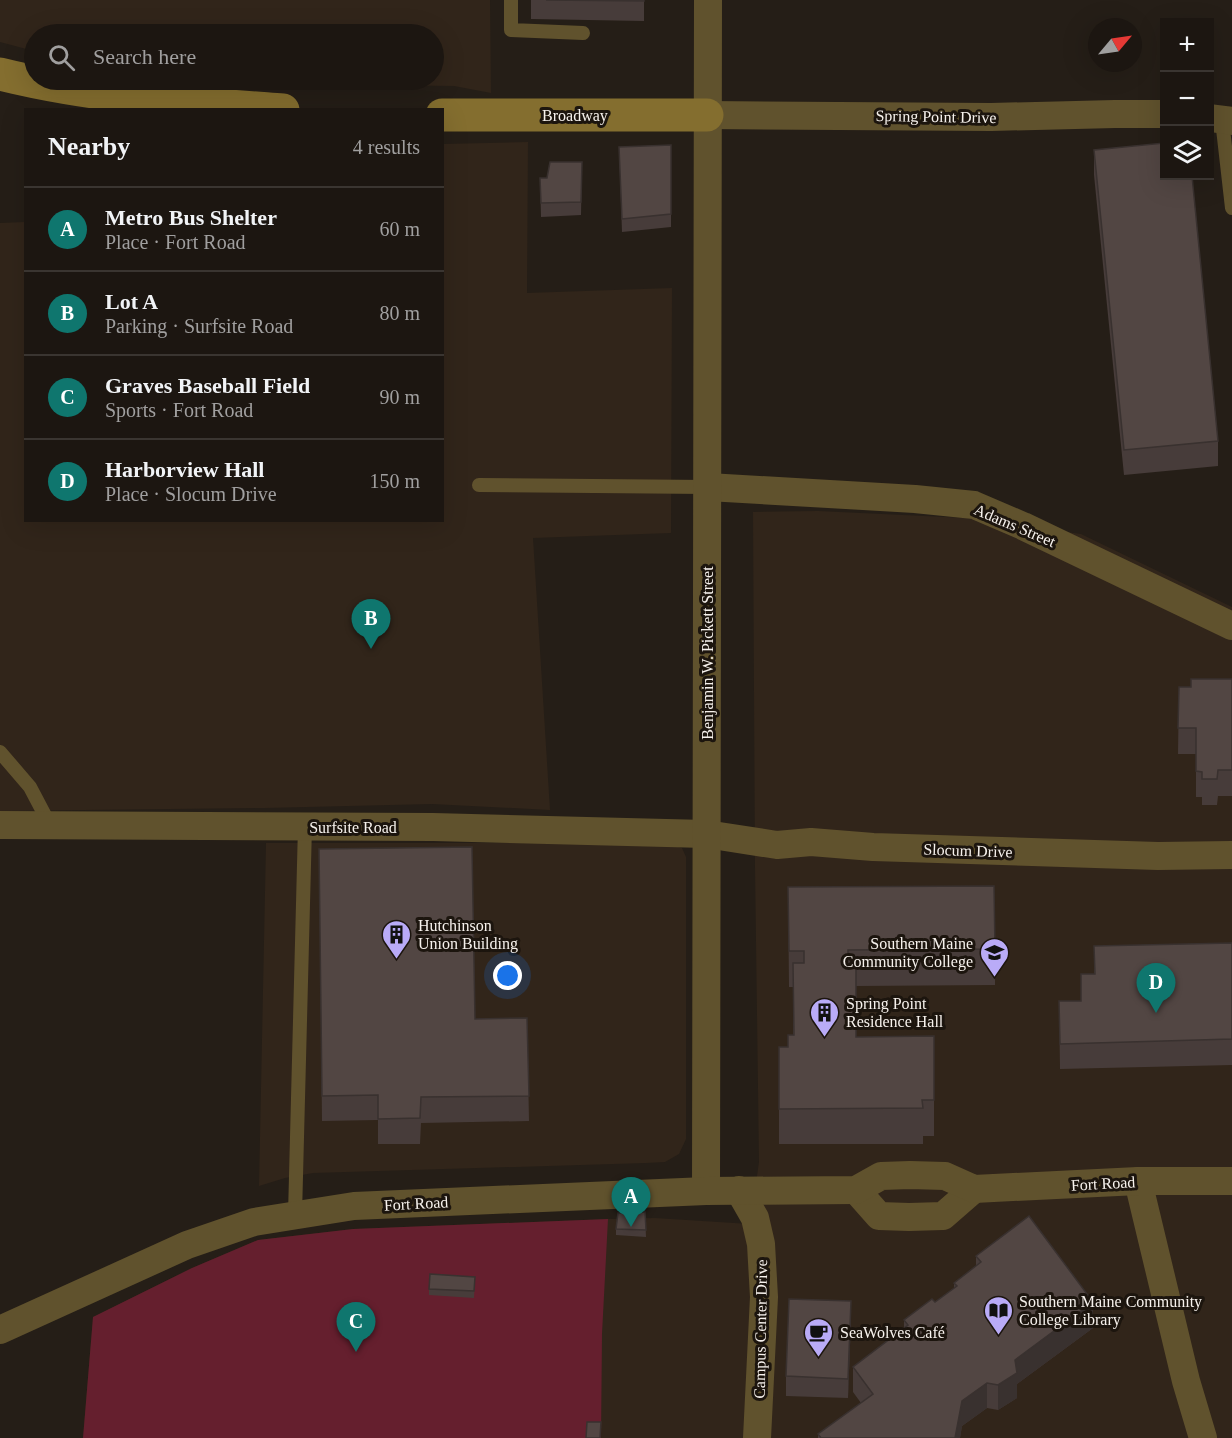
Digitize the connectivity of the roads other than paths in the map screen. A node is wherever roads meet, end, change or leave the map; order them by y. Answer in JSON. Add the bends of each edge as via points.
{"nodes":[{"id":1,"x":511,"y":0,"type":"edge"},
{"id":2,"x":708,"y":0,"type":"edge"},
{"id":3,"x":583,"y":33,"type":"dead end"},
{"id":4,"x":0,"y":74,"type":"edge"},
{"id":5,"x":24,"y":79,"type":"edge"},
{"id":6,"x":83,"y":90,"type":"edge"},
{"id":7,"x":259,"y":108,"type":"edge"},
{"id":8,"x":1160,"y":114,"type":"edge"},
{"id":9,"x":444,"y":115,"type":"edge"},
{"id":10,"x":707,"y":115,"type":"junction"},
{"id":11,"x":1221,"y":120,"type":"edge"},
{"id":12,"x":1232,"y":208,"type":"edge"},
{"id":13,"x":479,"y":485,"type":"dead end"},
{"id":14,"x":708,"y":488,"type":"junction"},
{"id":15,"x":1232,"y":626,"type":"edge"},
{"id":16,"x":0,"y":752,"type":"edge"},
{"id":17,"x":0,"y":825,"type":"edge"},
{"id":18,"x":50,"y":825,"type":"junction"},
{"id":19,"x":305,"y":826,"type":"junction"},
{"id":20,"x":706,"y":834,"type":"junction"},
{"id":21,"x":1232,"y":855,"type":"edge"},
{"id":22,"x":1138,"y":1181,"type":"junction"},
{"id":23,"x":1232,"y":1181,"type":"edge"},
{"id":24,"x":974,"y":1189,"type":"junction"},
{"id":25,"x":739,"y":1190,"type":"junction"},
{"id":26,"x":856,"y":1190,"type":"junction"},
{"id":27,"x":706,"y":1191,"type":"junction"},
{"id":28,"x":295,"y":1215,"type":"junction"},
{"id":29,"x":0,"y":1330,"type":"edge"},
{"id":30,"x":757,"y":1438,"type":"edge"},
{"id":31,"x":1203,"y":1438,"type":"edge"}],
"edges":[{"from":1,"to":3,"type":"lane","via":[[511,30]]},
{"from":2,"to":10,"type":"street","name":"Benjamin W. Pickett Street"},
{"from":4,"to":5,"type":"street"},
{"from":6,"to":7,"type":"street"},
{"from":8,"to":10,"type":"street","name":"Spring Point Drive"},
{"from":9,"to":10,"type":"street","name":"Broadway"},
{"from":10,"to":14,"type":"street","name":"Benjamin W. Pickett Street"},
{"from":11,"to":12,"type":"lane"},
{"from":13,"to":14,"type":"lane"},
{"from":14,"to":15,"type":"street","name":"Adams Street","via":[[974,505]]},
{"from":14,"to":20,"type":"street","name":"Benjamin W. Pickett Street"},
{"from":16,"to":18,"type":"lane","via":[[30,787]]},
{"from":17,"to":18,"type":"street","name":"Surfsite Road"},
{"from":18,"to":19,"type":"street","name":"Surfsite Road"},
{"from":19,"to":20,"type":"street","name":"Surfsite Road"},
{"from":19,"to":28,"type":"lane"},
{"from":20,"to":21,"type":"street","name":"Slocum Drive","via":[[777,845],[812,842],[873,847]]},
{"from":20,"to":27,"type":"street","name":"Benjamin W. Pickett Street"},
{"from":22,"to":23,"type":"street","name":"Fort Road"},
{"from":22,"to":24,"type":"street","name":"Fort Road"},
{"from":22,"to":31,"type":"street"},
{"from":24,"to":26,"type":"street","name":"Fort Road","via":[[945,1176],[910,1175],[880,1176]]},
{"from":24,"to":26,"type":"street","via":[[943,1216],[909,1217],[879,1216]]},
{"from":25,"to":26,"type":"street","name":"Fort Road"},
{"from":25,"to":27,"type":"street","name":"Fort Road"},
{"from":25,"to":30,"type":"street","name":"Campus Center Drive","via":[[754,1218],[761,1244],[764,1298]]},
{"from":27,"to":28,"type":"street","name":"Fort Road","via":[[354,1206]]},
{"from":28,"to":29,"type":"street","name":"Fort Road","via":[[254,1222],[187,1245]]}]}
